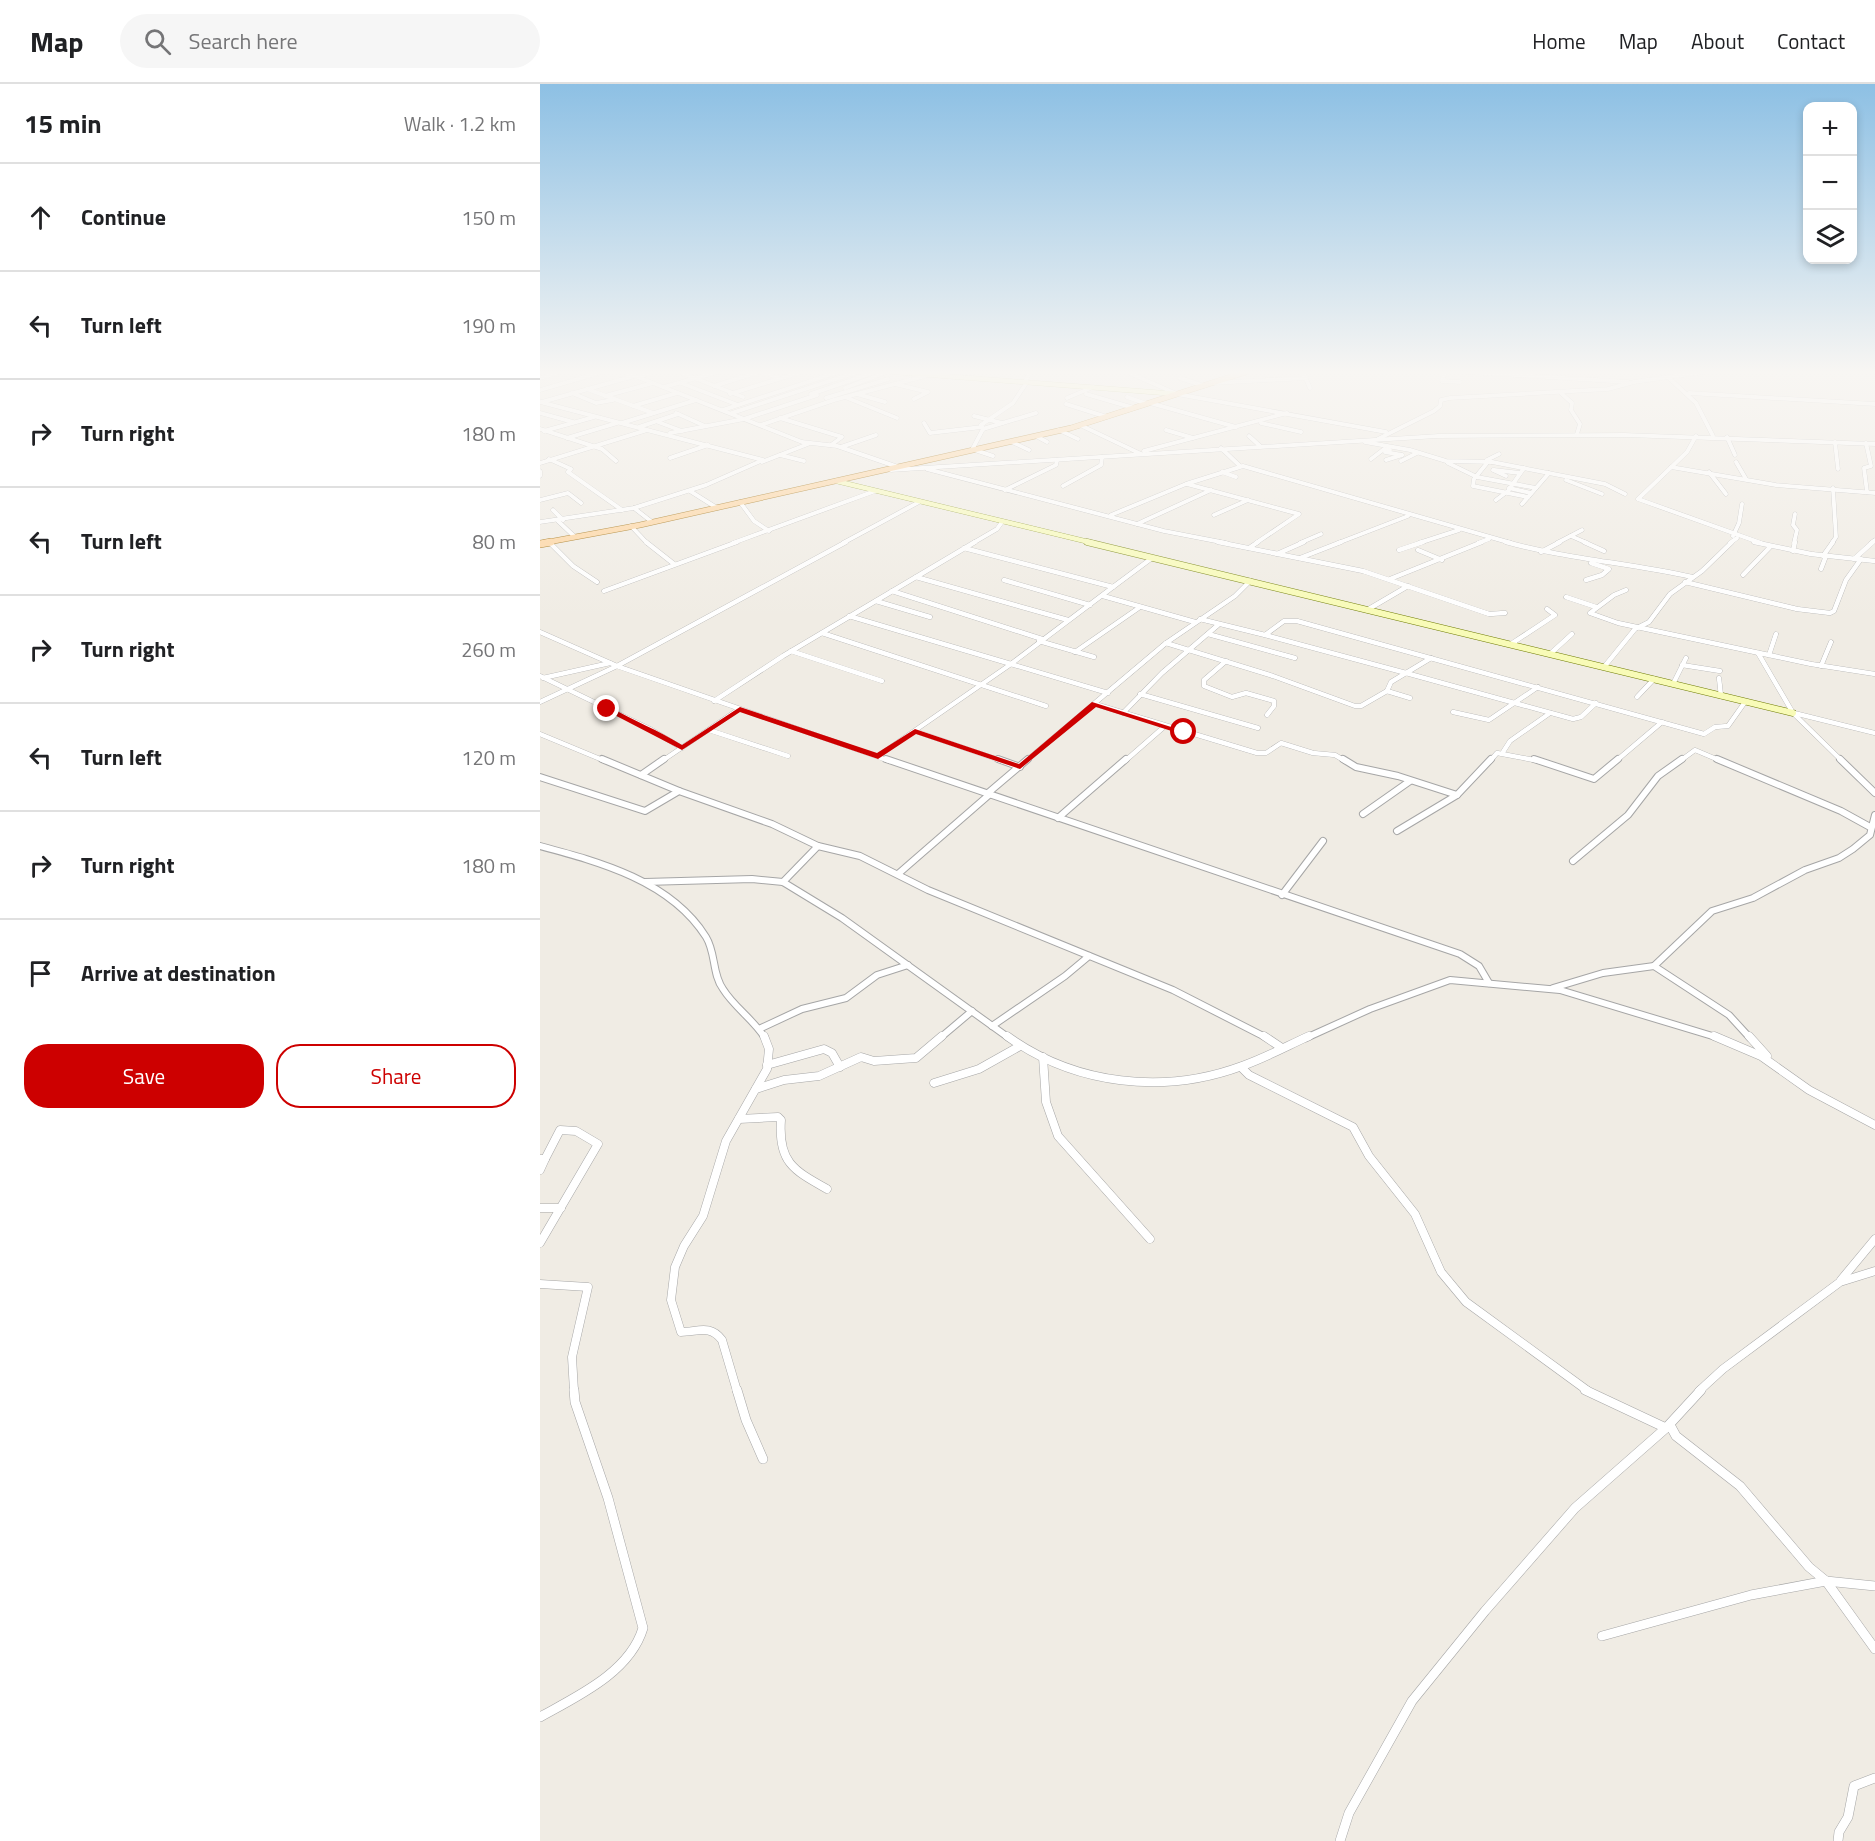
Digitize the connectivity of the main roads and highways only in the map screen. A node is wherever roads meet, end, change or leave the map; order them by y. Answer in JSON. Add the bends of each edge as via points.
{"nodes":[{"id":1,"x":956,"y":454,"type":"edge"},
{"id":2,"x":540,"y":544,"type":"edge"}],
"edges":[{"from":1,"to":2,"type":"main road"}]}
